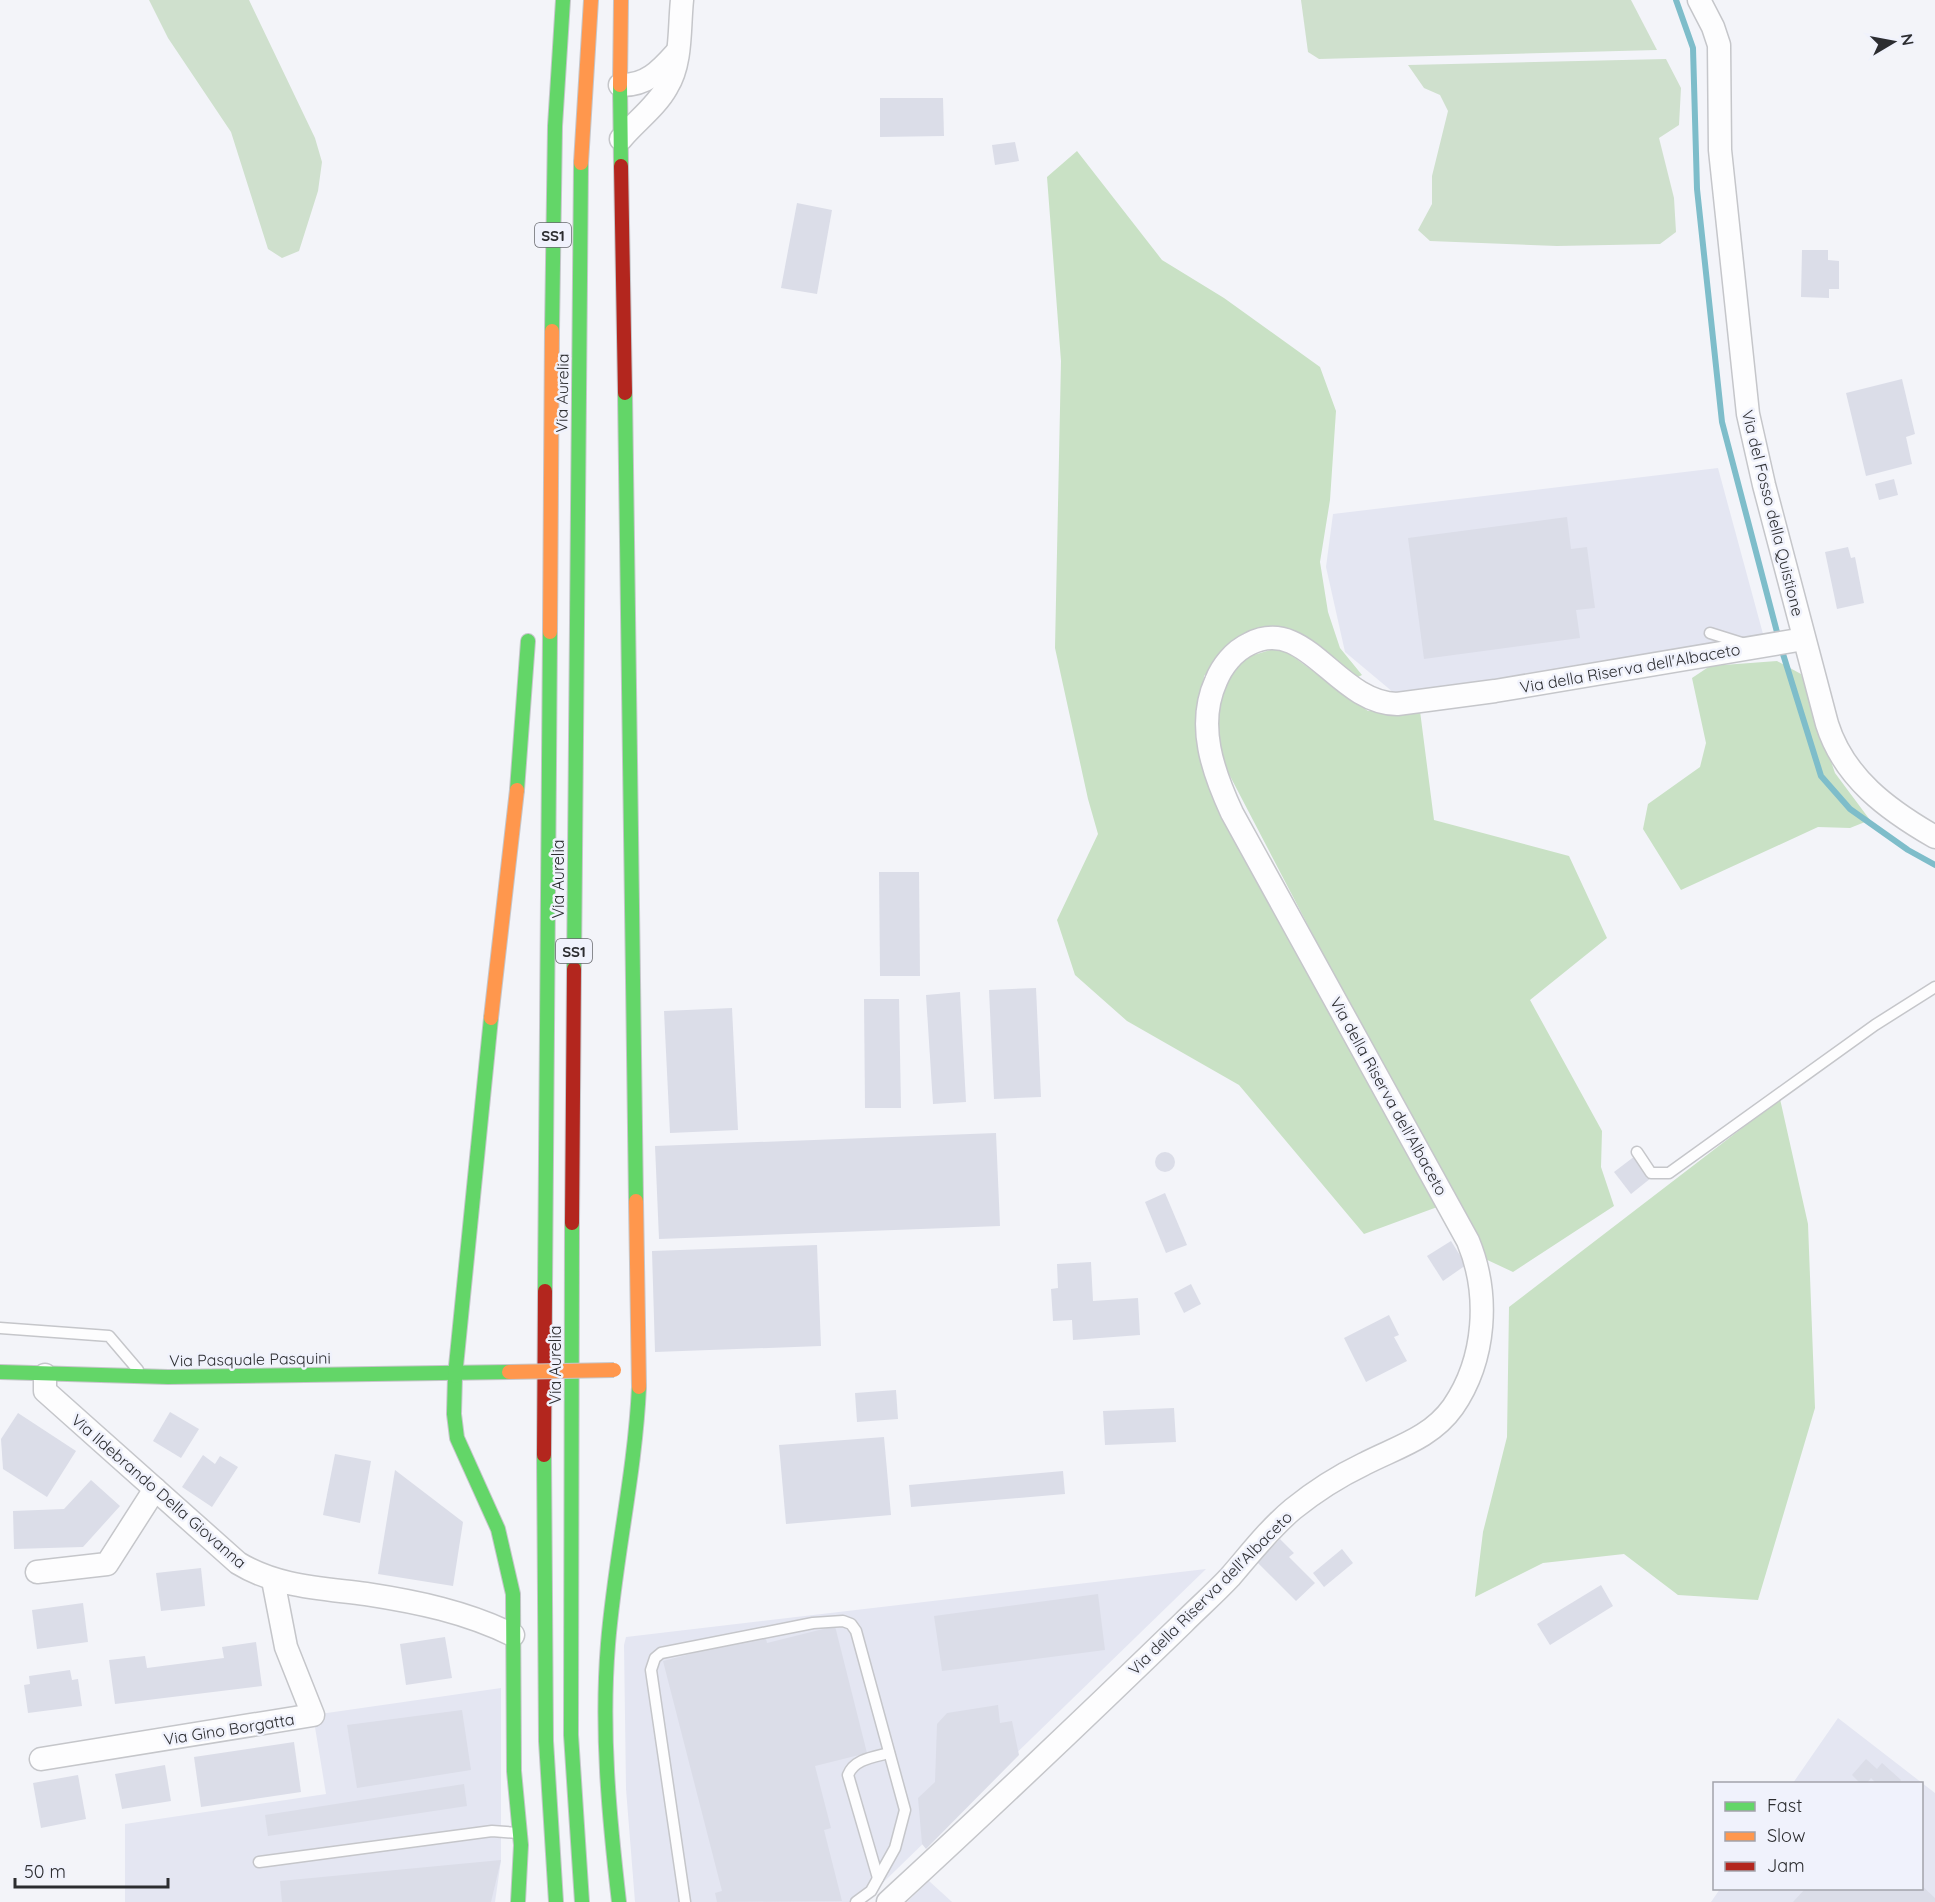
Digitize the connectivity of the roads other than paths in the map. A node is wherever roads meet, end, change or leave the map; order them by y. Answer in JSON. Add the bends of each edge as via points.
{"nodes":[{"id":1,"x":563,"y":0,"type":"edge"},
{"id":2,"x":591,"y":0,"type":"edge"},
{"id":3,"x":621,"y":0,"type":"edge"},
{"id":4,"x":682,"y":0,"type":"edge"},
{"id":5,"x":1699,"y":0,"type":"edge"},
{"id":6,"x":677,"y":52,"type":"junction"},
{"id":7,"x":620,"y":85,"type":"junction"},
{"id":8,"x":621,"y":139,"type":"junction"},
{"id":9,"x":551,"y":471,"type":"junction"},
{"id":10,"x":537,"y":523,"type":"dead end"},
{"id":11,"x":529,"y":625,"type":"dead end"},
{"id":12,"x":1710,"y":633,"type":"dead end"},
{"id":13,"x":1797,"y":640,"type":"junction"},
{"id":14,"x":1760,"y":646,"type":"junction"},
{"id":15,"x":1935,"y":837,"type":"edge"},
{"id":16,"x":1935,"y":987,"type":"edge"},
{"id":17,"x":1637,"y":1152,"type":"dead end"},
{"id":18,"x":0,"y":1328,"type":"edge"},
{"id":19,"x":639,"y":1369,"type":"junction"},
{"id":20,"x":0,"y":1372,"type":"edge"},
{"id":21,"x":45,"y":1375,"type":"junction"},
{"id":22,"x":455,"y":1376,"type":"junction"},
{"id":23,"x":144,"y":1377,"type":"junction"},
{"id":24,"x":155,"y":1489,"type":"junction"},
{"id":25,"x":37,"y":1572,"type":"dead end"},
{"id":26,"x":273,"y":1580,"type":"junction"},
{"id":27,"x":513,"y":1635,"type":"junction"},
{"id":28,"x":889,"y":1753,"type":"junction"},
{"id":29,"x":41,"y":1759,"type":"dead end"},
{"id":30,"x":520,"y":1833,"type":"junction"},
{"id":31,"x":259,"y":1862,"type":"dead end"},
{"id":32,"x":878,"y":1878,"type":"junction"},
{"id":33,"x":518,"y":1902,"type":"edge"},
{"id":34,"x":556,"y":1902,"type":"edge"},
{"id":35,"x":582,"y":1902,"type":"edge"},
{"id":36,"x":619,"y":1902,"type":"edge"},
{"id":37,"x":685,"y":1902,"type":"edge"},
{"id":38,"x":856,"y":1902,"type":"edge"},
{"id":39,"x":888,"y":1902,"type":"edge"}],
"edges":[{"from":1,"to":9,"type":"main road","name":"Via Aurelia","number":"SS1","via":[[555,135]]},
{"from":2,"to":35,"type":"main road","name":"Via Aurelia","number":"SS1","via":[[581,156],[572,1179],[571,1735]]},
{"from":3,"to":7,"type":"main road"},
{"from":4,"to":6,"type":"street"},
{"from":5,"to":13,"type":"street","name":"Via del Fosso della Quistione","via":[[1719,45],[1720,150],[1748,414]]},
{"from":6,"to":7,"type":"street","via":[[649,79]]},
{"from":6,"to":8,"type":"street","via":[[668,86]]},
{"from":7,"to":8,"type":"main road"},
{"from":8,"to":19,"type":"main road"},
{"from":9,"to":10,"type":"main road"},
{"from":9,"to":34,"type":"main road","name":"Via Aurelia","number":"SS1","via":[[543,1542],[546,1741]]},
{"from":11,"to":22,"type":"main road","via":[[522,749],[479,1119]]},
{"from":12,"to":14,"type":"lane"},
{"from":13,"to":14,"type":"street","name":"Via della Riserva dell'Albaceto"},
{"from":13,"to":15,"type":"street","name":"Via del Fosso della Quistione","via":[[1840,758],[1874,795]]},
{"from":14,"to":39,"type":"street","name":"Via della Riserva dell'Albaceto","via":[[1396,704],[1380,703],[1359,694],[1298,645],[1280,638],[1264,638],[1246,645],[1224,666],[1209,697],[1207,714],[1216,777],[1232,813],[1468,1241],[1481,1290],[1476,1357],[1462,1390],[1443,1419],[1422,1436],[1323,1488],[1282,1519],[1173,1633]]},
{"from":16,"to":17,"type":"lane","via":[[1875,1025],[1669,1173],[1651,1173]]},
{"from":18,"to":23,"type":"lane","via":[[109,1336]]},
{"from":19,"to":22,"type":"main road","name":"Via Pasquale Pasquini","bridge":true},
{"from":19,"to":36,"type":"main road","via":[[638,1413],[616,1562],[605,1692],[606,1764]]},
{"from":20,"to":21,"type":"main road"},
{"from":21,"to":23,"type":"main road","name":"Via Pasquale Pasquini"},
{"from":21,"to":24,"type":"street","name":"Via Ildebrando Della Giovanna","via":[[45,1391]]},
{"from":22,"to":23,"type":"main road","name":"Via Pasquale Pasquini"},
{"from":22,"to":27,"type":"main road","via":[[455,1429],[498,1527],[510,1571]]},
{"from":24,"to":25,"type":"street","name":"Via Ildebrando Della Giovanna","via":[[107,1564]]},
{"from":24,"to":26,"type":"street","name":"Via Ildebrando Della Giovanna","via":[[238,1563]]},
{"from":26,"to":27,"type":"street","name":"Via Ildebrando Della Giovanna","via":[[451,1609]]},
{"from":26,"to":29,"type":"street","name":"Via Gino Borgatta","via":[[286,1647],[313,1715]]},
{"from":27,"to":30,"type":"main road","via":[[514,1771]]},
{"from":28,"to":32,"type":"lane","via":[[905,1810],[895,1848]]},
{"from":28,"to":32,"type":"lane","via":[[858,1762],[848,1775]]},
{"from":28,"to":37,"type":"lane","via":[[851,1624],[813,1623],[661,1653],[651,1670]]},
{"from":30,"to":31,"type":"lane","via":[[492,1831]]},
{"from":30,"to":33,"type":"main road","via":[[522,1874]]},
{"from":32,"to":38,"type":"lane"}]}
